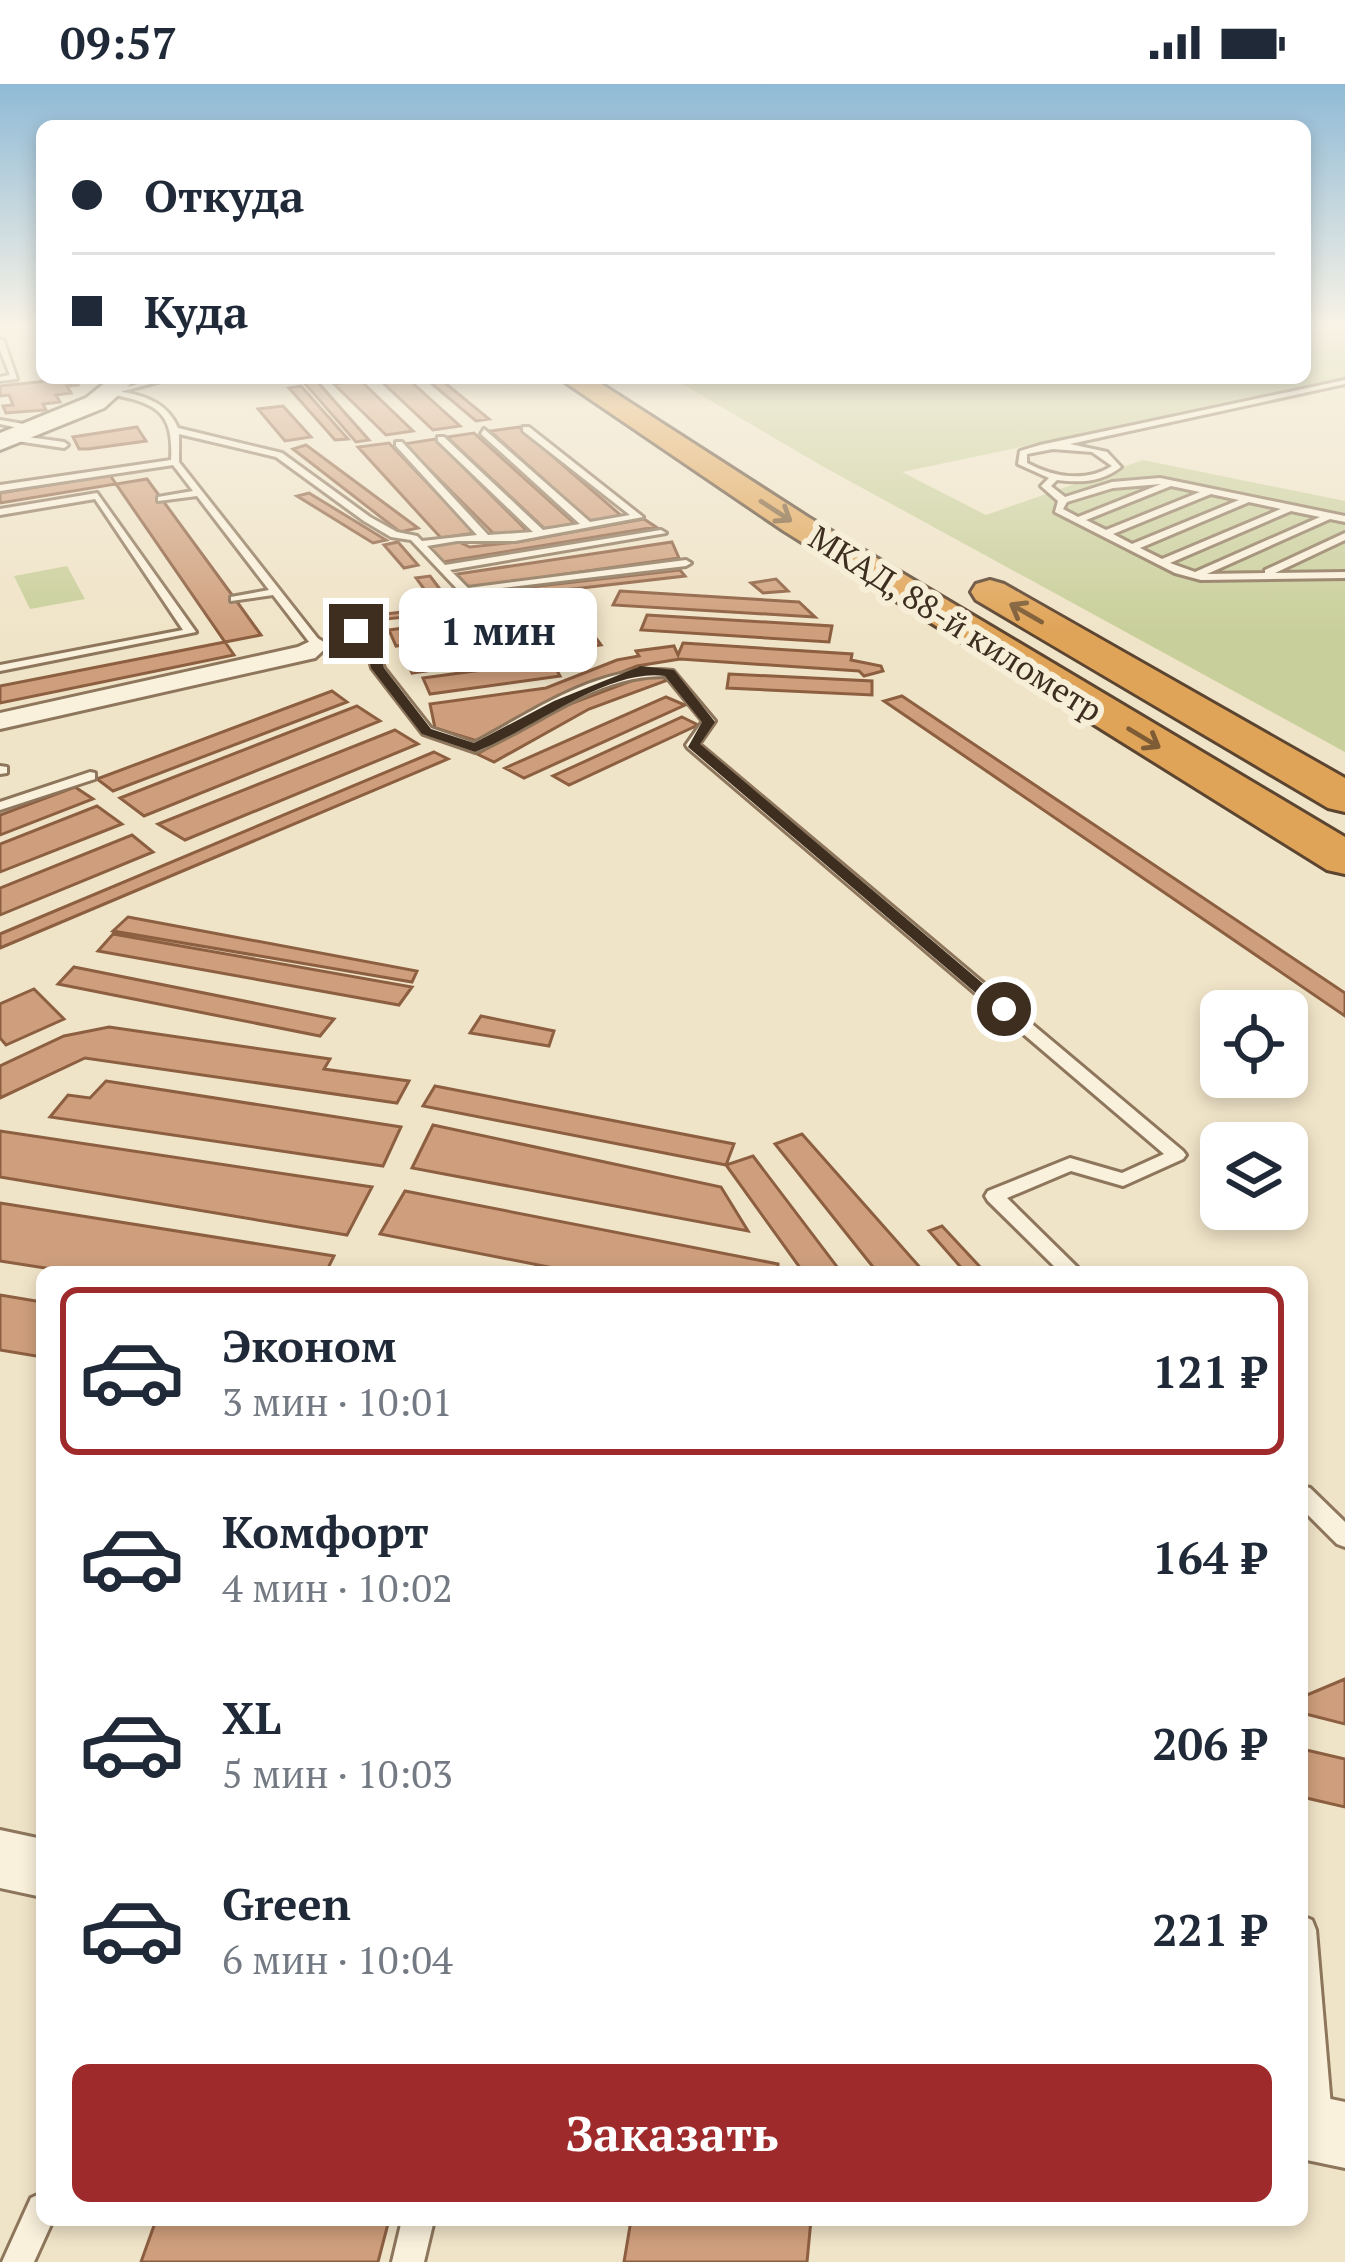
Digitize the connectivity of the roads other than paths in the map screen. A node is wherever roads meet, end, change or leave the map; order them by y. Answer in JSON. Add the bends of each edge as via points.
{"nodes":[{"id":1,"x":649,"y":428,"type":"edge"},
{"id":2,"x":708,"y":428,"type":"edge"},
{"id":3,"x":1131,"y":428,"type":"edge"},
{"id":4,"x":526,"y":429,"type":"dead end"},
{"id":5,"x":174,"y":430,"type":"joint"},
{"id":6,"x":1115,"y":431,"type":"junction"},
{"id":7,"x":484,"y":432,"type":"dead end"},
{"id":8,"x":12,"y":433,"type":"edge"},
{"id":9,"x":441,"y":439,"type":"dead end"},
{"id":10,"x":399,"y":444,"type":"dead end"},
{"id":11,"x":64,"y":445,"type":"dead end"},
{"id":12,"x":1043,"y":447,"type":"junction"},
{"id":13,"x":1095,"y":450,"type":"junction"},
{"id":14,"x":175,"y":462,"type":"junction"},
{"id":15,"x":1197,"y":474,"type":"dead end"},
{"id":16,"x":1055,"y":476,"type":"junction"},
{"id":17,"x":1234,"y":482,"type":"dead end"},
{"id":18,"x":803,"y":484,"type":"dead end"},
{"id":19,"x":1177,"y":484,"type":"junction"},
{"id":20,"x":0,"y":488,"type":"edge"},
{"id":21,"x":1271,"y":489,"type":"dead end"},
{"id":22,"x":1215,"y":492,"type":"junction"},
{"id":23,"x":199,"y":493,"type":"junction"},
{"id":24,"x":1311,"y":497,"type":"dead end"},
{"id":25,"x":161,"y":499,"type":"dead end"},
{"id":26,"x":1063,"y":500,"type":"junction"},
{"id":27,"x":1253,"y":500,"type":"junction"},
{"id":28,"x":1294,"y":508,"type":"junction"},
{"id":29,"x":0,"y":512,"type":"edge"},
{"id":30,"x":1339,"y":516,"type":"edge"},
{"id":31,"x":1078,"y":520,"type":"junction"},
{"id":32,"x":588,"y":526,"type":"junction"},
{"id":33,"x":662,"y":533,"type":"dead end"},
{"id":34,"x":541,"y":534,"type":"junction"},
{"id":35,"x":1106,"y":534,"type":"junction"},
{"id":36,"x":1345,"y":536,"type":"edge"},
{"id":37,"x":486,"y":539,"type":"junction"},
{"id":38,"x":420,"y":544,"type":"junction"},
{"id":39,"x":1133,"y":548,"type":"junction"},
{"id":40,"x":1162,"y":562,"type":"junction"},
{"id":41,"x":686,"y":563,"type":"dead end"},
{"id":42,"x":443,"y":568,"type":"junction"},
{"id":43,"x":948,"y":568,"type":"dead end"},
{"id":44,"x":1341,"y":573,"type":"edge"},
{"id":45,"x":1196,"y":575,"type":"junction"},
{"id":46,"x":1259,"y":576,"type":"junction"},
{"id":47,"x":275,"y":592,"type":"junction"},
{"id":48,"x":235,"y":599,"type":"dead end"},
{"id":49,"x":356,"y":631,"type":"dead end"},
{"id":50,"x":317,"y":645,"type":"joint"},
{"id":51,"x":0,"y":668,"type":"edge"},
{"id":52,"x":0,"y":721,"type":"edge"},
{"id":53,"x":90,"y":776,"type":"dead end"},
{"id":54,"x":1345,"y":798,"type":"edge"},
{"id":55,"x":0,"y":806,"type":"edge"},
{"id":56,"x":1345,"y":859,"type":"edge"},
{"id":57,"x":1066,"y":1266,"type":"edge"},
{"id":58,"x":1308,"y":1501,"type":"edge"},
{"id":59,"x":1345,"y":1537,"type":"edge"},
{"id":60,"x":0,"y":1859,"type":"edge"},
{"id":61,"x":36,"y":1867,"type":"edge"},
{"id":62,"x":1308,"y":1990,"type":"edge"},
{"id":63,"x":1322,"y":2130,"type":"edge"},
{"id":64,"x":36,"y":2222,"type":"edge"},
{"id":65,"x":417,"y":2226,"type":"edge"},
{"id":66,"x":18,"y":2262,"type":"edge"},
{"id":67,"x":408,"y":2262,"type":"edge"}],
"edges":[{"from":1,"to":56,"type":"highway","name":"МКАД, 88-й километр","one_way":true},
{"from":2,"to":18,"type":"highway","name":"МКАД, 88-й километр"},
{"from":3,"to":6,"type":"lane"},
{"from":4,"to":32,"type":"lane","via":[[638,517]]},
{"from":5,"to":14,"type":"lane"},
{"from":5,"to":38,"type":"lane","via":[[279,455],[368,519]]},
{"from":6,"to":12,"type":"lane"},
{"from":6,"to":13,"type":"lane","via":[[1095,441]]},
{"from":7,"to":32,"type":"lane"},
{"from":8,"to":11,"type":"lane"},
{"from":9,"to":34,"type":"lane"},
{"from":10,"to":37,"type":"lane"},
{"from":12,"to":13,"type":"lane"},
{"from":12,"to":16,"type":"lane","via":[[1020,460]]},
{"from":13,"to":16,"type":"lane","via":[[1114,460],[1115,470]]},
{"from":14,"to":20,"type":"lane"},
{"from":14,"to":23,"type":"lane"},
{"from":15,"to":19,"type":"lane"},
{"from":16,"to":26,"type":"lane","via":[[1046,486]]},
{"from":17,"to":22,"type":"lane"},
{"from":19,"to":22,"type":"lane"},
{"from":19,"to":26,"type":"lane","via":[[1125,483]]},
{"from":19,"to":31,"type":"lane"},
{"from":21,"to":27,"type":"lane"},
{"from":22,"to":27,"type":"lane"},
{"from":22,"to":35,"type":"lane"},
{"from":23,"to":25,"type":"lane"},
{"from":23,"to":47,"type":"lane"},
{"from":24,"to":28,"type":"lane"},
{"from":26,"to":31,"type":"lane","via":[[1058,510]]},
{"from":27,"to":28,"type":"lane"},
{"from":27,"to":39,"type":"lane"},
{"from":28,"to":30,"type":"lane"},
{"from":28,"to":40,"type":"lane"},
{"from":29,"to":51,"type":"lane","via":[[97,496],[190,632]]},
{"from":30,"to":45,"type":"lane"},
{"from":31,"to":35,"type":"lane"},
{"from":32,"to":34,"type":"lane"},
{"from":33,"to":42,"type":"lane"},
{"from":34,"to":37,"type":"lane"},
{"from":35,"to":39,"type":"lane"},
{"from":36,"to":46,"type":"lane"},
{"from":37,"to":38,"type":"lane"},
{"from":38,"to":42,"type":"lane"},
{"from":39,"to":40,"type":"lane"},
{"from":40,"to":45,"type":"lane"},
{"from":41,"to":42,"type":"lane","via":[[465,591]]},
{"from":54,"to":43,"type":"highway","name":"МКАД, 88-й километр","one_way":true},
{"from":44,"to":46,"type":"lane"},
{"from":45,"to":46,"type":"lane"},
{"from":47,"to":48,"type":"lane"},
{"from":47,"to":50,"type":"lane"},
{"from":49,"to":57,"type":"lane","via":[[427,731],[475,748],[645,669],[669,673],[709,722],[692,745],[1177,1155],[1123,1180],[1070,1164],[994,1196]]},
{"from":50,"to":52,"type":"street"},
{"from":53,"to":55,"type":"lane"},
{"from":58,"to":59,"type":"lane"},
{"from":60,"to":61,"type":"street"},
{"from":62,"to":63,"type":"lane"},
{"from":64,"to":66,"type":"lane"},
{"from":65,"to":67,"type":"lane"}]}
